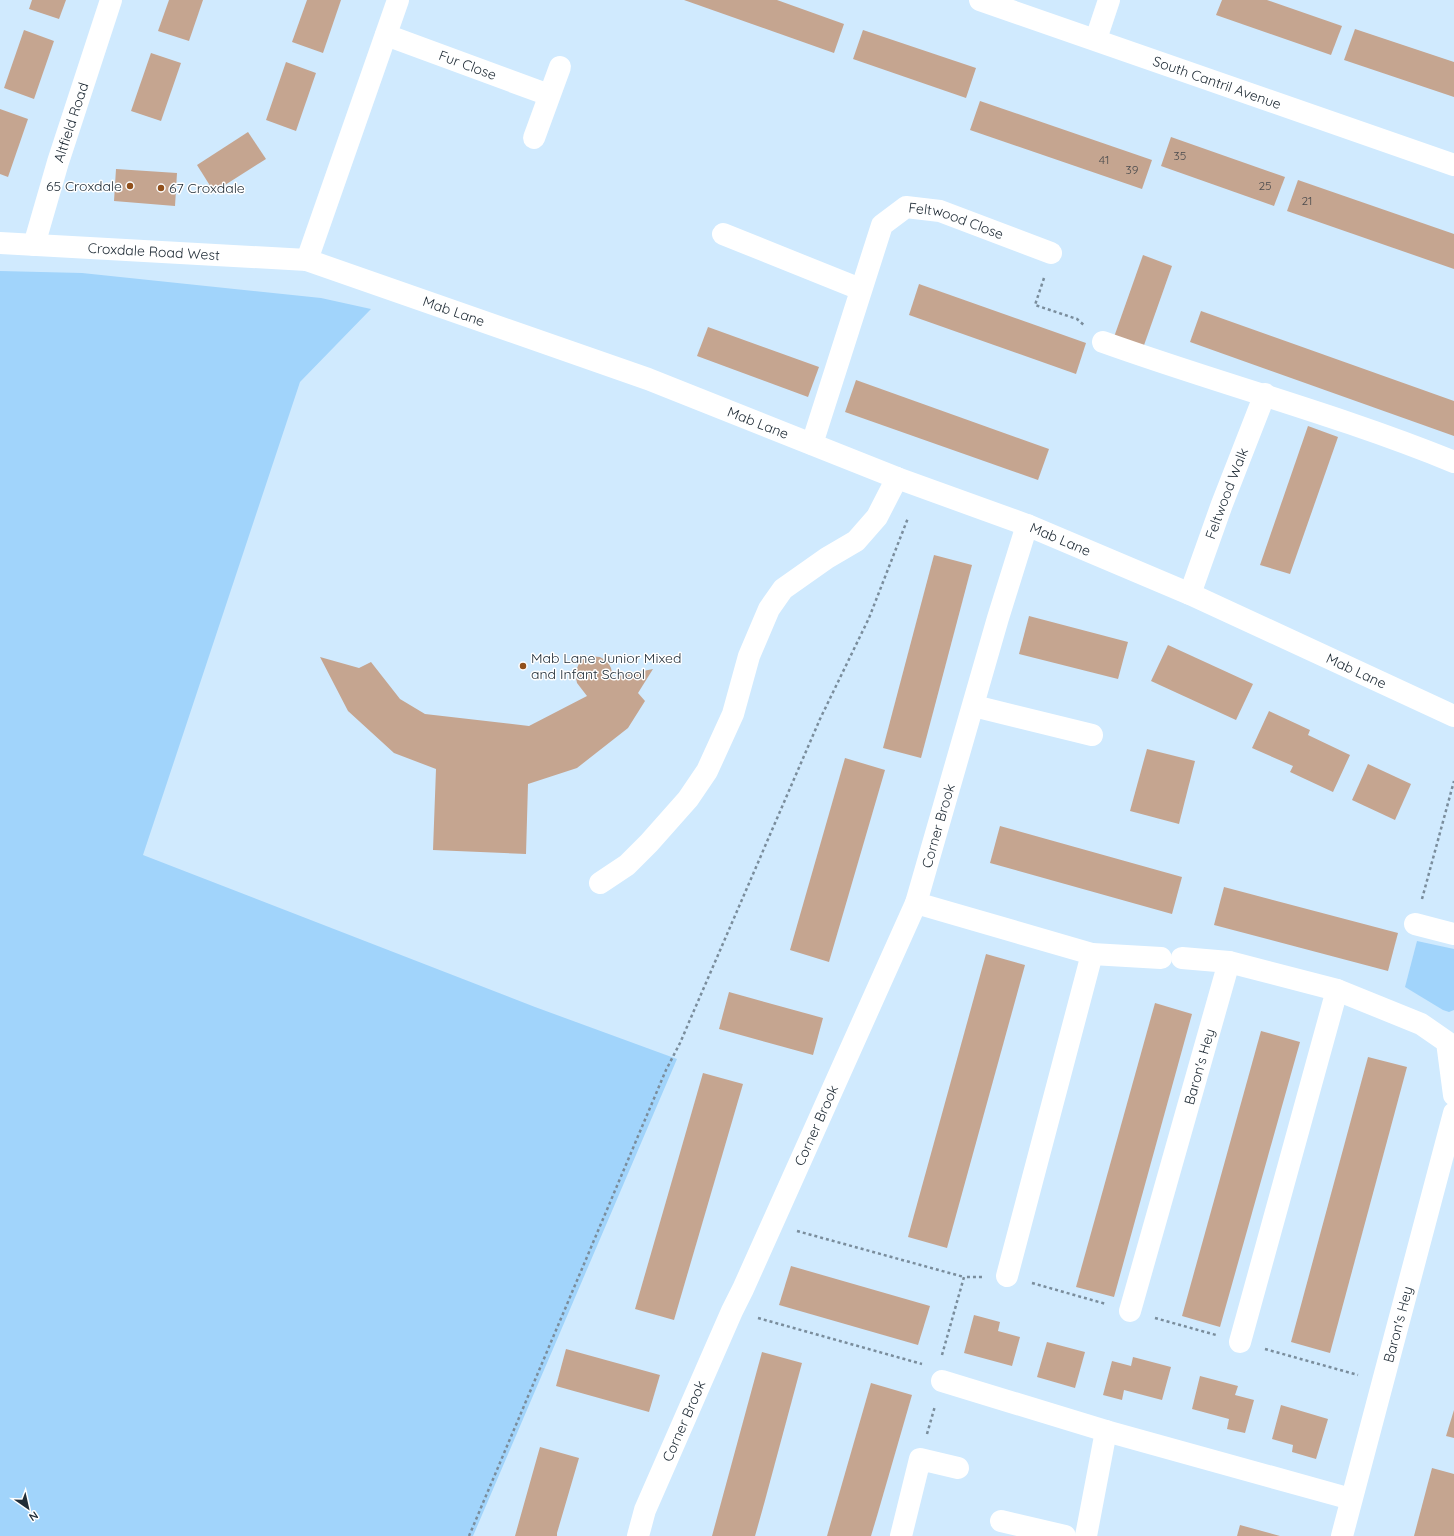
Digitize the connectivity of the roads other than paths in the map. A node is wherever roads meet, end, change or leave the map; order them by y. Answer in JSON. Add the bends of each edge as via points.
{"nodes":[{"id":1,"x":111,"y":0,"type":"edge"},
{"id":2,"x":398,"y":0,"type":"edge"},
{"id":3,"x":980,"y":0,"type":"edge"},
{"id":4,"x":1109,"y":0,"type":"edge"},
{"id":5,"x":386,"y":35,"type":"junction"},
{"id":6,"x":1096,"y":39,"type":"junction"},
{"id":7,"x":560,"y":67,"type":"dead end"},
{"id":8,"x":549,"y":95,"type":"junction"},
{"id":9,"x":534,"y":138,"type":"dead end"},
{"id":10,"x":1454,"y":165,"type":"edge"},
{"id":11,"x":723,"y":234,"type":"dead end"},
{"id":12,"x":0,"y":243,"type":"edge"},
{"id":13,"x":34,"y":245,"type":"junction"},
{"id":14,"x":1051,"y":253,"type":"road end"},
{"id":15,"x":307,"y":260,"type":"junction"},
{"id":16,"x":860,"y":289,"type":"junction"},
{"id":17,"x":1103,"y":342,"type":"road end"},
{"id":18,"x":1265,"y":394,"type":"junction"},
{"id":19,"x":812,"y":444,"type":"junction"},
{"id":20,"x":1454,"y":462,"type":"edge"},
{"id":21,"x":896,"y":478,"type":"junction"},
{"id":22,"x":1027,"y":525,"type":"junction"},
{"id":23,"x":1190,"y":594,"type":"junction"},
{"id":24,"x":974,"y":706,"type":"junction"},
{"id":25,"x":1454,"y":716,"type":"edge"},
{"id":26,"x":1092,"y":734,"type":"dead end"},
{"id":27,"x":600,"y":883,"type":"dead end"},
{"id":28,"x":916,"y":903,"type":"junction"},
{"id":29,"x":1415,"y":924,"type":"road end"},
{"id":30,"x":1454,"y":934,"type":"edge"},
{"id":31,"x":1092,"y":954,"type":"junction"},
{"id":32,"x":1229,"y":962,"type":"junction"},
{"id":33,"x":1337,"y":990,"type":"junction"},
{"id":34,"x":1450,"y":1039,"type":"edge"},
{"id":35,"x":1454,"y":1095,"type":"edge"},
{"id":36,"x":1454,"y":1113,"type":"edge"},
{"id":37,"x":1007,"y":1276,"type":"road end"},
{"id":38,"x":1130,"y":1311,"type":"road end"},
{"id":39,"x":1240,"y":1342,"type":"road end"},
{"id":40,"x":940,"y":1375,"type":"road end"},
{"id":41,"x":1106,"y":1431,"type":"junction"},
{"id":42,"x":958,"y":1468,"type":"dead end"},
{"id":43,"x":1351,"y":1499,"type":"junction"},
{"id":44,"x":1001,"y":1521,"type":"dead end"},
{"id":45,"x":638,"y":1536,"type":"edge"},
{"id":46,"x":901,"y":1536,"type":"edge"},
{"id":47,"x":1065,"y":1536,"type":"edge"},
{"id":48,"x":1086,"y":1536,"type":"edge"},
{"id":49,"x":1342,"y":1536,"type":"edge"}],
"edges":[{"from":1,"to":13,"type":"street","name":"Altfield Road"},
{"from":2,"to":5,"type":"street"},
{"from":3,"to":6,"type":"street","name":"South Cantril Avenue"},
{"from":4,"to":6,"type":"street"},
{"from":5,"to":8,"type":"street","name":"Fur Close"},
{"from":5,"to":15,"type":"street"},
{"from":6,"to":10,"type":"street","name":"South Cantril Avenue"},
{"from":7,"to":8,"type":"street"},
{"from":8,"to":9,"type":"street"},
{"from":11,"to":16,"type":"street"},
{"from":12,"to":13,"type":"street","name":"Croxdale Road West"},
{"from":13,"to":15,"type":"street","name":"Croxdale Road West"},
{"from":14,"to":16,"type":"street","name":"Feltwood Close","via":[[940,211],[906,207],[882,225]]},
{"from":15,"to":19,"type":"street","name":"Mab Lane","via":[[648,379]]},
{"from":16,"to":19,"type":"street","name":"Feltwood Close"},
{"from":17,"to":18,"type":"street","via":[[1174,367]]},
{"from":18,"to":20,"type":"street","via":[[1393,437]]},
{"from":18,"to":23,"type":"street","name":"Feltwood Walk"},
{"from":19,"to":21,"type":"street","name":"Mab Lane"},
{"from":21,"to":22,"type":"street","name":"Mab Lane"},
{"from":21,"to":27,"type":"street","via":[[878,517],[856,541],[783,589],[769,609],[750,656],[733,714],[707,771],[688,799],[649,843],[627,865]]},
{"from":22,"to":23,"type":"street","name":"Mab Lane"},
{"from":22,"to":24,"type":"street","name":"Corner Brook"},
{"from":23,"to":25,"type":"street","name":"Mab Lane"},
{"from":24,"to":26,"type":"street"},
{"from":24,"to":28,"type":"street","name":"Corner Brook"},
{"from":28,"to":31,"type":"street"},
{"from":28,"to":45,"type":"street","name":"Corner Brook","via":[[732,1310],[645,1510]]},
{"from":29,"to":30,"type":"street"},
{"from":31,"to":32,"type":"street"},
{"from":31,"to":37,"type":"street"},
{"from":32,"to":33,"type":"street"},
{"from":32,"to":38,"type":"street","name":"Baron's Hey"},
{"from":33,"to":34,"type":"street","via":[[1421,1024]]},
{"from":33,"to":39,"type":"street"},
{"from":34,"to":35,"type":"street"},
{"from":36,"to":43,"type":"street","name":"Baron's Hey"},
{"from":40,"to":41,"type":"street"},
{"from":41,"to":43,"type":"street"},
{"from":41,"to":48,"type":"street"},
{"from":42,"to":46,"type":"street","via":[[920,1459]]},
{"from":43,"to":49,"type":"street","name":"Baron's Hey"},
{"from":44,"to":47,"type":"street"}]}
